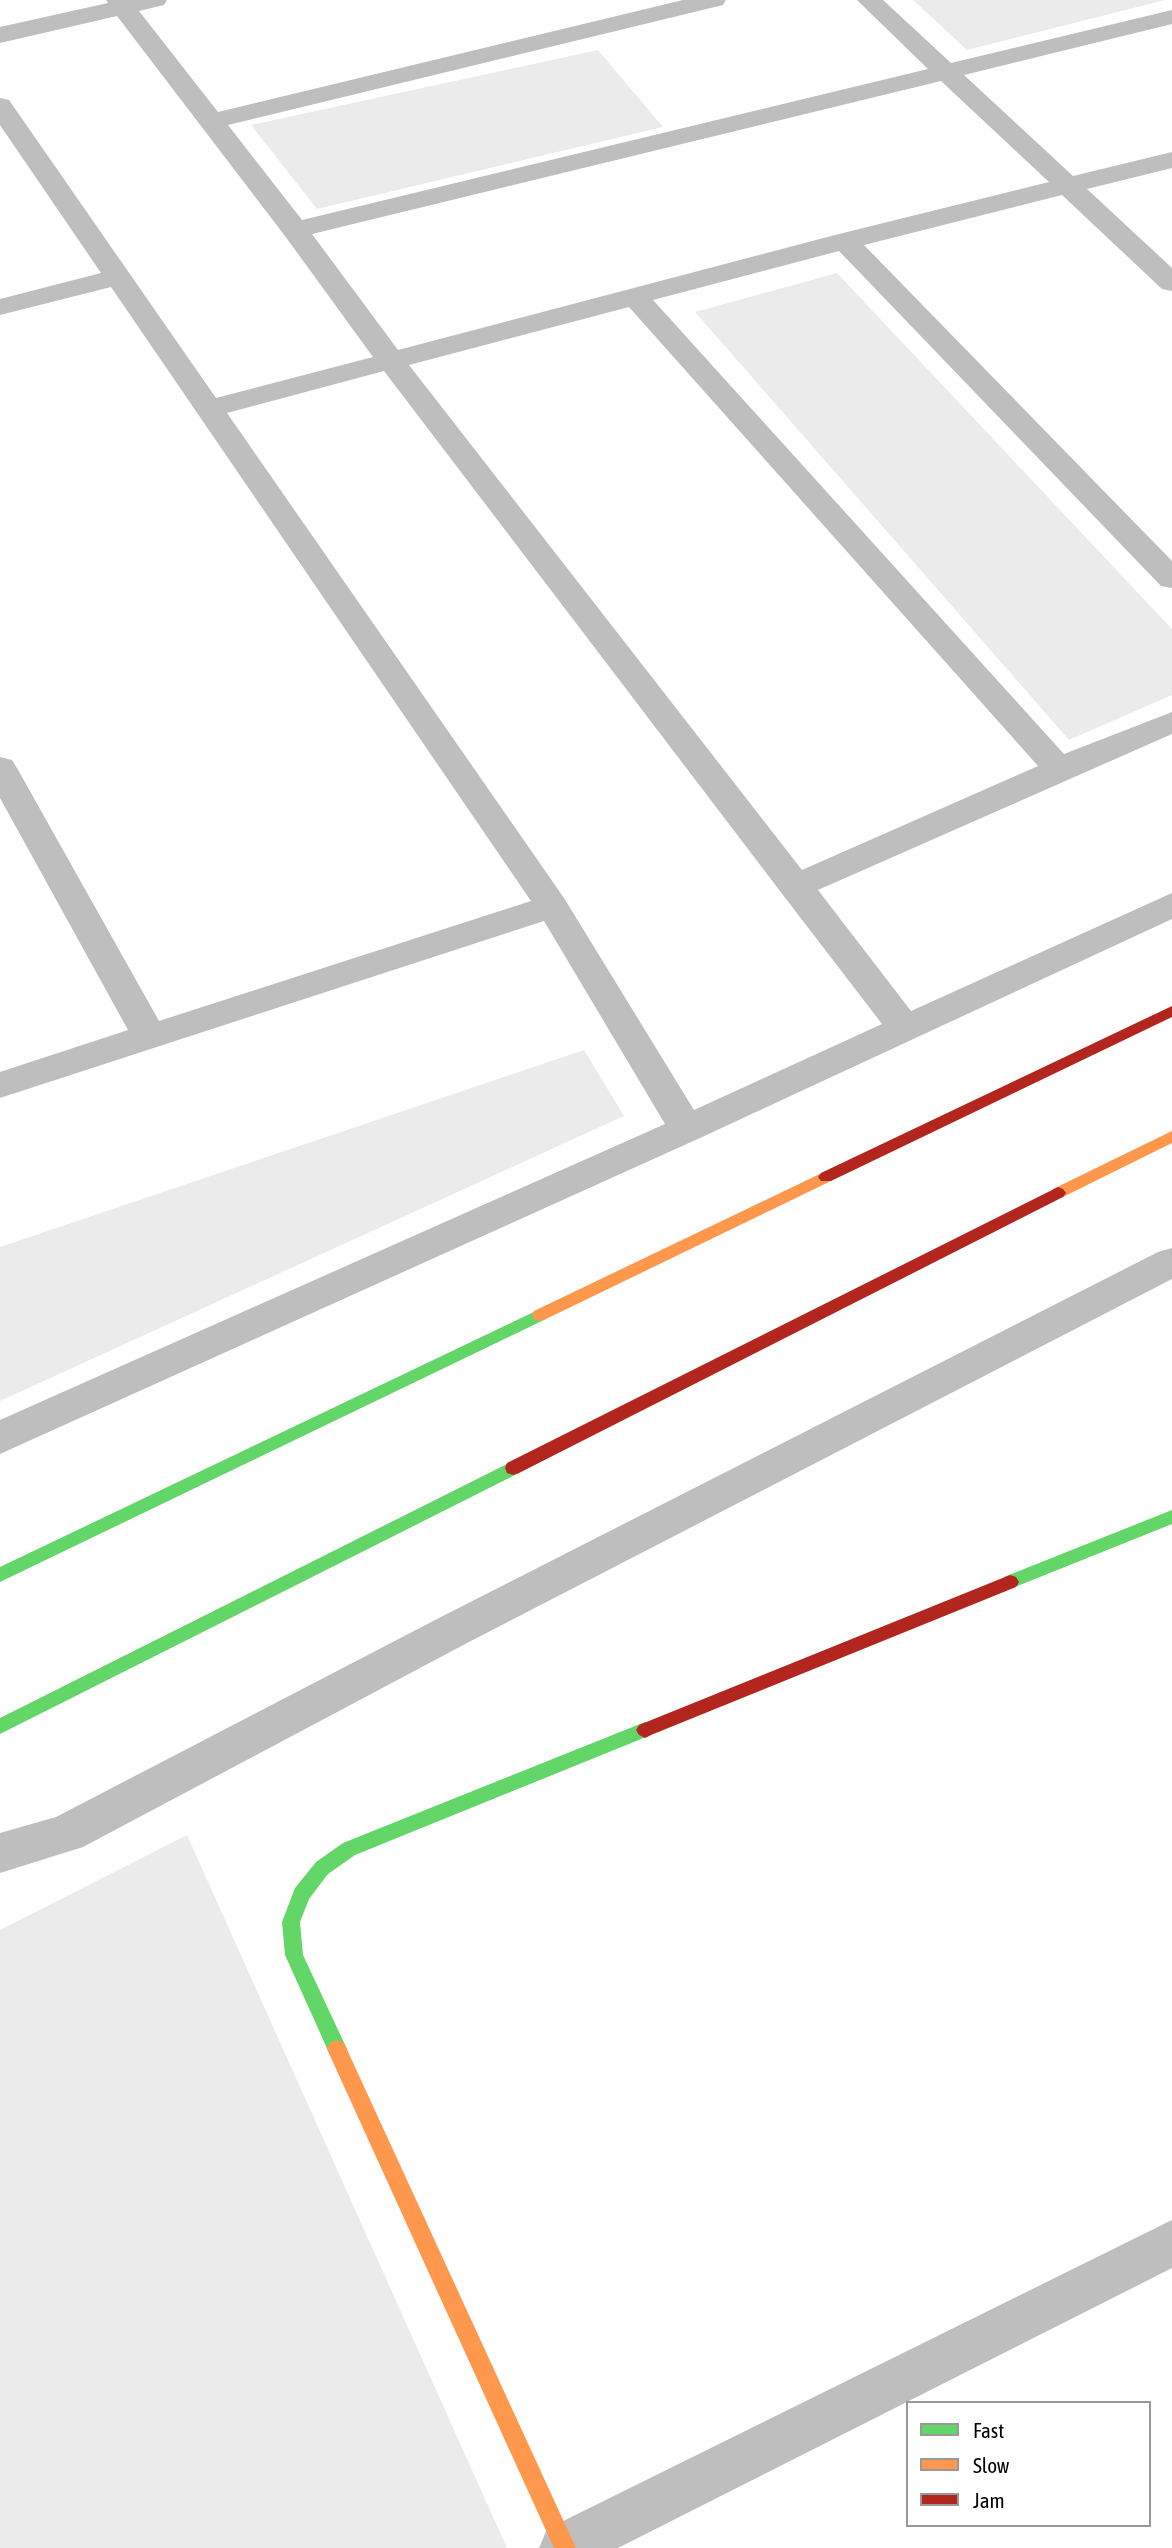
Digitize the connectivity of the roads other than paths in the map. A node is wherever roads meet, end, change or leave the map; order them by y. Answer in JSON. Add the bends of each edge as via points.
{"nodes":[{"id":1,"x":155,"y":0,"type":"edge"},
{"id":2,"x":714,"y":0,"type":"edge"},
{"id":3,"x":869,"y":0,"type":"edge"},
{"id":4,"x":120,"y":4,"type":"edge"},
{"id":5,"x":1172,"y":17,"type":"edge"},
{"id":6,"x":0,"y":35,"type":"edge"},
{"id":7,"x":943,"y":72,"type":"junction"},
{"id":8,"x":0,"y":106,"type":"edge"},
{"id":9,"x":210,"y":122,"type":"junction"},
{"id":10,"x":9,"y":133,"type":"edge"},
{"id":11,"x":1172,"y":160,"type":"edge"},
{"id":12,"x":1065,"y":186,"type":"junction"},
{"id":13,"x":295,"y":230,"type":"junction"},
{"id":14,"x":845,"y":242,"type":"junction"},
{"id":15,"x":118,"y":277,"type":"junction"},
{"id":16,"x":1172,"y":283,"type":"edge"},
{"id":17,"x":635,"y":297,"type":"junction"},
{"id":18,"x":0,"y":307,"type":"edge"},
{"id":19,"x":391,"y":361,"type":"junction"},
{"id":20,"x":209,"y":409,"type":"junction"},
{"id":21,"x":1172,"y":579,"type":"edge"},
{"id":22,"x":1172,"y":722,"type":"edge"},
{"id":23,"x":1059,"y":769,"type":"junction"},
{"id":24,"x":3,"y":782,"type":"edge"},
{"id":25,"x":795,"y":887,"type":"junction"},
{"id":26,"x":1172,"y":905,"type":"edge"},
{"id":27,"x":552,"y":906,"type":"junction"},
{"id":28,"x":1172,"y":1011,"type":"edge"},
{"id":29,"x":905,"y":1028,"type":"junction"},
{"id":30,"x":150,"y":1037,"type":"junction"},
{"id":31,"x":0,"y":1086,"type":"edge"},
{"id":32,"x":687,"y":1129,"type":"junction"},
{"id":33,"x":1172,"y":1136,"type":"edge"},
{"id":34,"x":1172,"y":1262,"type":"edge"},
{"id":35,"x":0,"y":1438,"type":"edge"},
{"id":36,"x":1172,"y":1517,"type":"edge"},
{"id":37,"x":0,"y":1575,"type":"edge"},
{"id":38,"x":0,"y":1726,"type":"edge"},
{"id":39,"x":0,"y":1853,"type":"edge"},
{"id":40,"x":1172,"y":2243,"type":"edge"},
{"id":41,"x":565,"y":2548,"type":"edge"}],
"edges":[{"from":1,"to":4,"type":"street"},
{"from":2,"to":9,"type":"street"},
{"from":3,"to":7,"type":"street"},
{"from":4,"to":6,"type":"street"},
{"from":4,"to":9,"type":"street"},
{"from":5,"to":7,"type":"street"},
{"from":7,"to":12,"type":"street"},
{"from":7,"to":13,"type":"street"},
{"from":8,"to":10,"type":"street"},
{"from":9,"to":13,"type":"street"},
{"from":10,"to":15,"type":"street"},
{"from":11,"to":12,"type":"street"},
{"from":12,"to":14,"type":"street"},
{"from":12,"to":16,"type":"street"},
{"from":13,"to":19,"type":"street"},
{"from":14,"to":17,"type":"street"},
{"from":14,"to":21,"type":"street"},
{"from":15,"to":18,"type":"street"},
{"from":15,"to":20,"type":"street"},
{"from":17,"to":19,"type":"street"},
{"from":17,"to":23,"type":"street"},
{"from":19,"to":20,"type":"street"},
{"from":19,"to":25,"type":"street"},
{"from":20,"to":27,"type":"street"},
{"from":22,"to":23,"type":"street"},
{"from":23,"to":25,"type":"street"},
{"from":24,"to":30,"type":"street"},
{"from":25,"to":29,"type":"street"},
{"from":26,"to":29,"type":"street"},
{"from":27,"to":30,"type":"street"},
{"from":27,"to":32,"type":"street"},
{"from":28,"to":37,"type":"street"},
{"from":29,"to":32,"type":"street"},
{"from":30,"to":31,"type":"street"},
{"from":32,"to":35,"type":"street"},
{"from":33,"to":38,"type":"street"},
{"from":34,"to":39,"type":"street","via":[[67,1833]]},
{"from":36,"to":41,"type":"street","via":[[349,1849],[322,1868],[303,1894],[291,1922],[294,1955]]},
{"from":40,"to":41,"type":"street"}]}
